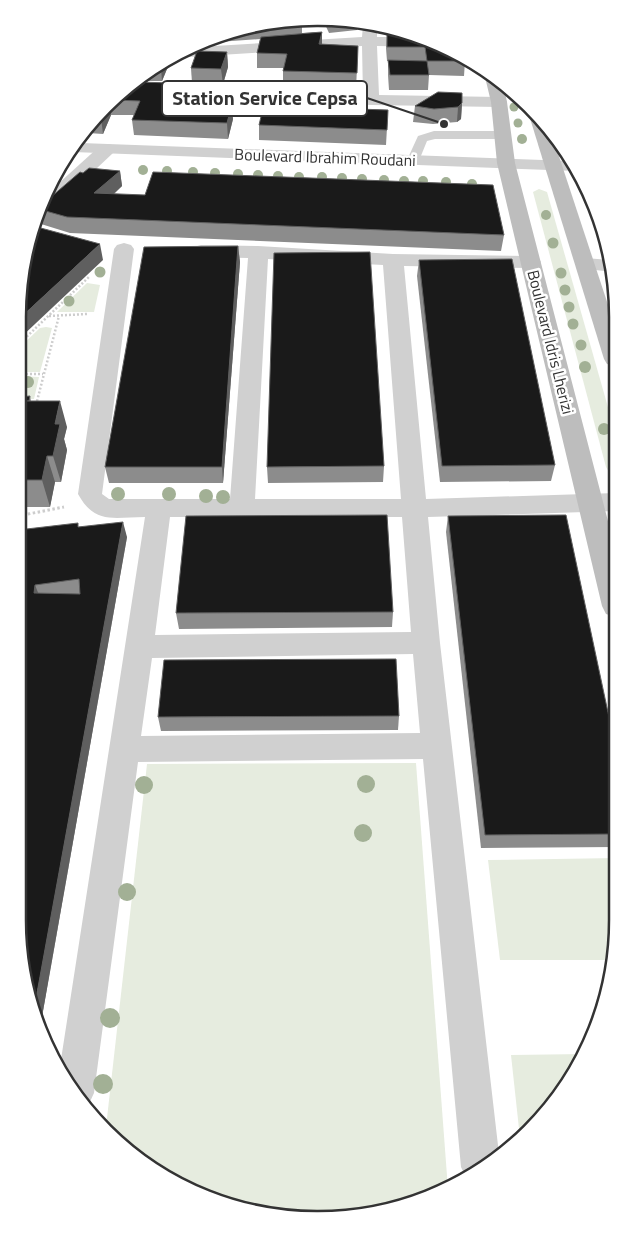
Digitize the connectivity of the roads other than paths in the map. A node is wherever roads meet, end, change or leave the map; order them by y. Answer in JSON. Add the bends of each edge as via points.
{"nodes":[{"id":1,"x":369,"y":34,"type":"edge"},
{"id":2,"x":401,"y":39,"type":"edge"},
{"id":3,"x":200,"y":51,"type":"edge"},
{"id":4,"x":495,"y":86,"type":"edge"},
{"id":5,"x":135,"y":90,"type":"edge"},
{"id":6,"x":371,"y":100,"type":"junction"},
{"id":7,"x":499,"y":102,"type":"junction"},
{"id":8,"x":542,"y":132,"type":"edge"},
{"id":9,"x":502,"y":135,"type":"junction"},
{"id":10,"x":80,"y":148,"type":"edge"},
{"id":11,"x":107,"y":149,"type":"junction"},
{"id":12,"x":413,"y":160,"type":"junction"},
{"id":13,"x":506,"y":163,"type":"junction"},
{"id":14,"x":552,"y":165,"type":"junction"},
{"id":15,"x":566,"y":166,"type":"edge"},
{"id":16,"x":50,"y":202,"type":"edge"},
{"id":17,"x":123,"y":248,"type":"road end"},
{"id":18,"x":181,"y":250,"type":"edge"},
{"id":19,"x":258,"y":252,"type":"junction"},
{"id":20,"x":393,"y":260,"type":"junction"},
{"id":21,"x":531,"y":262,"type":"junction"},
{"id":22,"x":585,"y":264,"type":"junction"},
{"id":23,"x":604,"y":265,"type":"edge"},
{"id":24,"x":609,"y":340,"type":"edge"},
{"id":25,"x":609,"y":502,"type":"edge"},
{"id":26,"x":591,"y":503,"type":"junction"},
{"id":27,"x":159,"y":507,"type":"junction"},
{"id":28,"x":413,"y":508,"type":"junction"},
{"id":29,"x":242,"y":509,"type":"junction"},
{"id":30,"x":609,"y":577,"type":"edge"},
{"id":31,"x":426,"y":643,"type":"junction"},
{"id":32,"x":139,"y":647,"type":"junction"},
{"id":33,"x":436,"y":746,"type":"junction"},
{"id":34,"x":124,"y":749,"type":"junction"},
{"id":35,"x":76,"y":1083,"type":"edge"},
{"id":36,"x":479,"y":1162,"type":"edge"}],
"edges":[{"from":1,"to":2,"type":"street"},
{"from":1,"to":3,"type":"street"},
{"from":1,"to":6,"type":"street"},
{"from":4,"to":7,"type":"main road","name":"Boulevard Idris Lherizi"},
{"from":5,"to":6,"type":"street"},
{"from":6,"to":7,"type":"street"},
{"from":7,"to":9,"type":"main road","name":"Boulevard Idris Lherizi"},
{"from":8,"to":14,"type":"main road"},
{"from":9,"to":12,"type":"lane","via":[[422,139]]},
{"from":9,"to":13,"type":"main road","name":"Boulevard Idris Lherizi"},
{"from":10,"to":11,"type":"street","name":"Boulevard Ibrahim Roudani"},
{"from":11,"to":12,"type":"street","name":"Boulevard Ibrahim Roudani"},
{"from":11,"to":16,"type":"street"},
{"from":12,"to":13,"type":"street","name":"Boulevard Ibrahim Roudani"},
{"from":13,"to":14,"type":"street","name":"Boulevard Ibrahim Roudani"},
{"from":13,"to":21,"type":"main road","name":"Boulevard Idris Lherizi"},
{"from":14,"to":15,"type":"street","name":"Boulevard Ibrahim Roudani"},
{"from":14,"to":22,"type":"main road"},
{"from":17,"to":27,"type":"street","via":[[90,494],[104,508]]},
{"from":18,"to":19,"type":"street"},
{"from":19,"to":20,"type":"street"},
{"from":19,"to":29,"type":"street"},
{"from":20,"to":21,"type":"street"},
{"from":20,"to":28,"type":"street"},
{"from":21,"to":26,"type":"main road","name":"Boulevard Idris Lherizi"},
{"from":22,"to":23,"type":"street"},
{"from":22,"to":24,"type":"main road"},
{"from":25,"to":26,"type":"street"},
{"from":26,"to":28,"type":"street"},
{"from":26,"to":30,"type":"main road","name":"Boulevard Idris Lherizi"},
{"from":27,"to":29,"type":"street"},
{"from":27,"to":32,"type":"street"},
{"from":28,"to":29,"type":"street"},
{"from":28,"to":31,"type":"street"},
{"from":31,"to":32,"type":"street"},
{"from":31,"to":33,"type":"street"},
{"from":32,"to":34,"type":"street"},
{"from":33,"to":34,"type":"street"},
{"from":33,"to":36,"type":"street"},
{"from":34,"to":35,"type":"street"}]}
